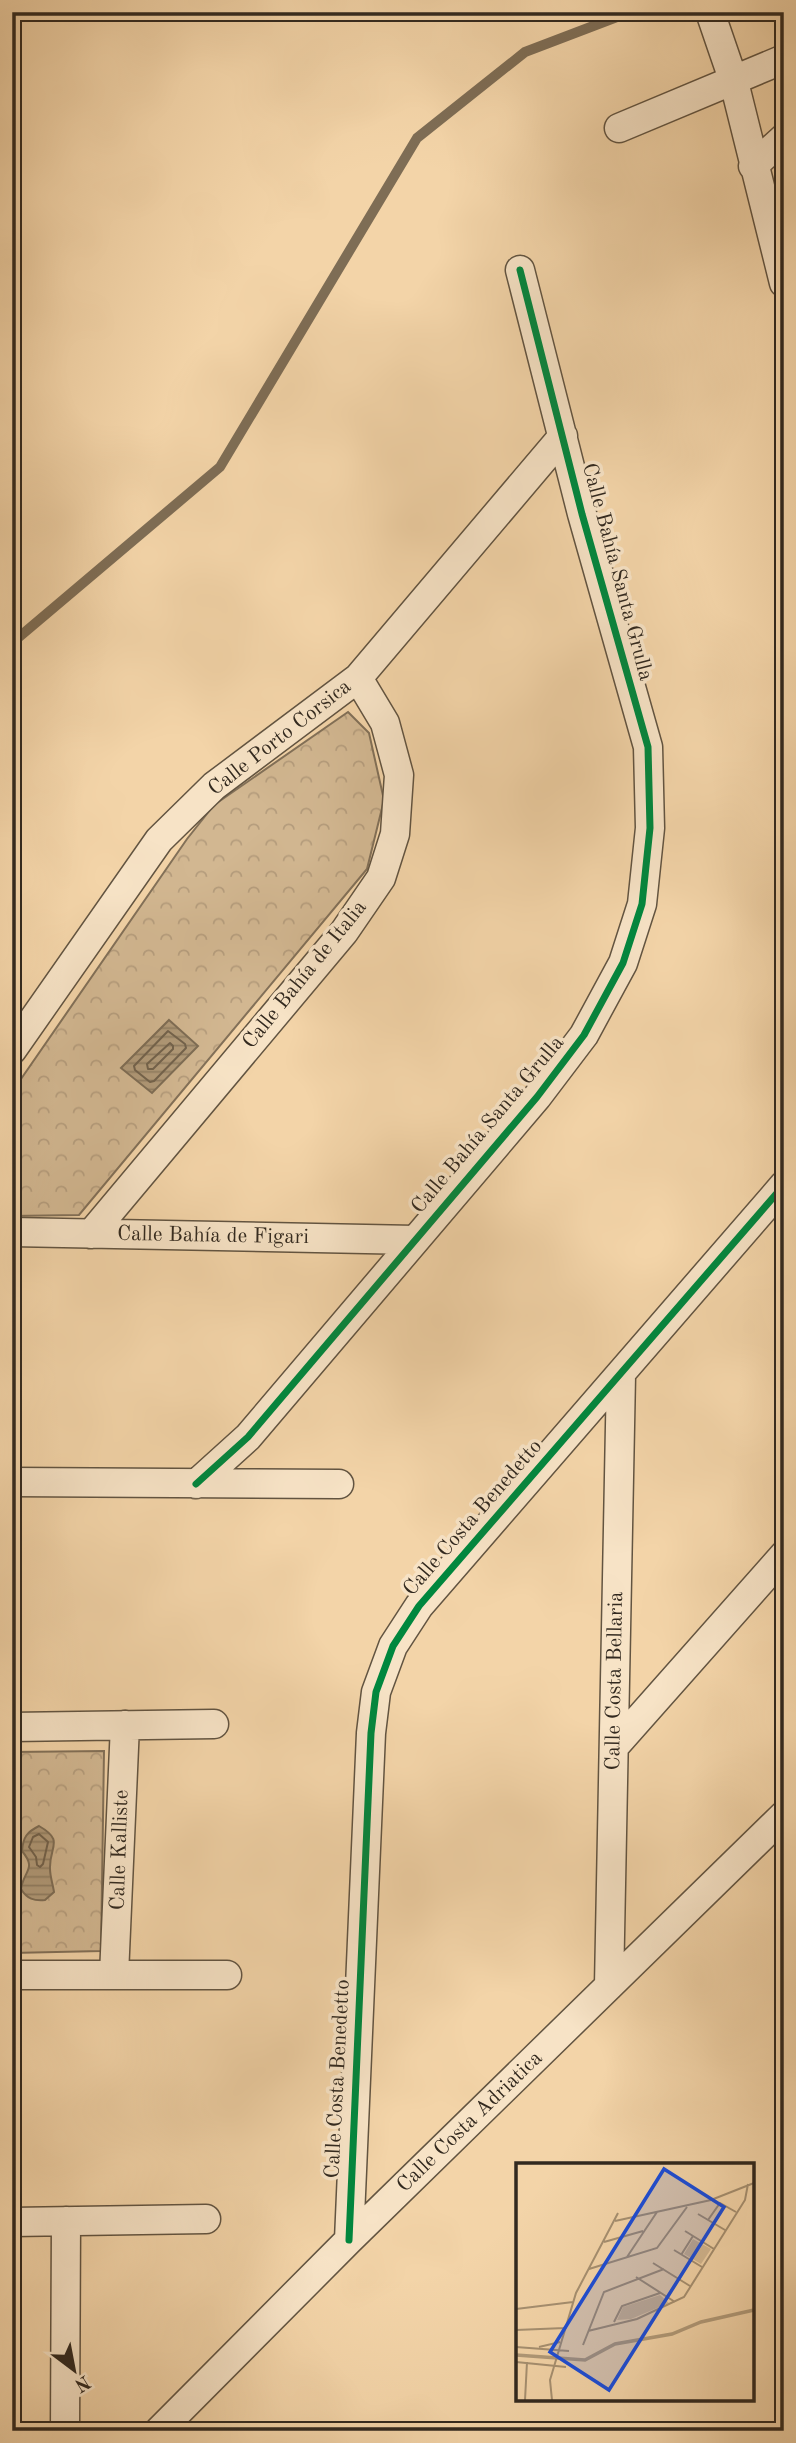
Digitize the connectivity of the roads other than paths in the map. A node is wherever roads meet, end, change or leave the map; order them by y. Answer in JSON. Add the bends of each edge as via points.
{"nodes":[{"id":1,"x":710,"y":12,"type":"edge"},
{"id":2,"x":784,"y":59,"type":"edge"},
{"id":3,"x":730,"y":71,"type":"junction"},
{"id":4,"x":619,"y":128,"type":"dead end"},
{"id":5,"x":784,"y":138,"type":"edge"},
{"id":6,"x":753,"y":166,"type":"junction"},
{"id":7,"x":520,"y":270,"type":"dead end"},
{"id":8,"x":784,"y":283,"type":"edge"},
{"id":9,"x":563,"y":436,"type":"junction"},
{"id":10,"x":358,"y":678,"type":"junction"},
{"id":11,"x":12,"y":1050,"type":"edge"},
{"id":12,"x":784,"y":1185,"type":"edge"},
{"id":13,"x":12,"y":1233,"type":"edge"},
{"id":14,"x":91,"y":1234,"type":"junction"},
{"id":15,"x":415,"y":1240,"type":"junction"},
{"id":16,"x":621,"y":1375,"type":"junction"},
{"id":17,"x":12,"y":1482,"type":"edge"},
{"id":18,"x":196,"y":1484,"type":"junction"},
{"id":19,"x":339,"y":1484,"type":"dead end"},
{"id":20,"x":784,"y":1555,"type":"edge"},
{"id":21,"x":214,"y":1724,"type":"dead end"},
{"id":22,"x":125,"y":1725,"type":"junction"},
{"id":23,"x":12,"y":1727,"type":"edge"},
{"id":24,"x":614,"y":1747,"type":"junction"},
{"id":25,"x":784,"y":1815,"type":"edge"},
{"id":26,"x":12,"y":1975,"type":"edge"},
{"id":27,"x":114,"y":1975,"type":"junction"},
{"id":28,"x":227,"y":1975,"type":"dead end"},
{"id":29,"x":609,"y":1986,"type":"junction"},
{"id":30,"x":206,"y":2219,"type":"dead end"},
{"id":31,"x":66,"y":2221,"type":"junction"},
{"id":32,"x":12,"y":2222,"type":"edge"},
{"id":33,"x":349,"y":2240,"type":"junction"},
{"id":34,"x":65,"y":2431,"type":"edge"},
{"id":35,"x":159,"y":2431,"type":"edge"}],
"edges":[{"from":1,"to":3,"type":"street"},
{"from":2,"to":3,"type":"street"},
{"from":3,"to":4,"type":"street"},
{"from":3,"to":6,"type":"street"},
{"from":5,"to":6,"type":"street"},
{"from":6,"to":8,"type":"street"},
{"from":7,"to":9,"type":"street","name":"Calle Bahía Santa Grulla"},
{"from":9,"to":10,"type":"street","name":"Calle Porto Corsica"},
{"from":9,"to":15,"type":"street","name":"Calle Bahía Santa Grulla","via":[[648,747],[650,828],[642,904],[624,963],[584,1035]]},
{"from":10,"to":11,"type":"street","name":"Calle Porto Corsica","via":[[214,786],[159,841]]},
{"from":10,"to":14,"type":"street","name":"Calle Bahía de Italia","via":[[385,723],[399,775],[396,834],[381,878],[344,932]]},
{"from":12,"to":16,"type":"street","name":"Calle Costa Benedetto"},
{"from":13,"to":14,"type":"street","name":"Calle Bahía de Figari"},
{"from":14,"to":15,"type":"street","name":"Calle Bahía de Figari"},
{"from":15,"to":18,"type":"street","name":"Calle Bahía Santa Grulla","via":[[248,1437]]},
{"from":16,"to":24,"type":"street","name":"Calle Costa Bellaria"},
{"from":16,"to":33,"type":"street","name":"Calle Costa Benedetto","via":[[419,1606],[393,1646],[376,1692]]},
{"from":17,"to":18,"type":"street"},
{"from":18,"to":19,"type":"street"},
{"from":20,"to":24,"type":"street"},
{"from":21,"to":22,"type":"street"},
{"from":22,"to":23,"type":"street"},
{"from":22,"to":27,"type":"street","name":"Calle Kalliste"},
{"from":24,"to":29,"type":"street","name":"Calle Costa Bellaria"},
{"from":25,"to":29,"type":"street","name":"Calle Costa Adriatica"},
{"from":26,"to":27,"type":"street"},
{"from":27,"to":28,"type":"street"},
{"from":29,"to":33,"type":"street","name":"Calle Costa Adriatica"},
{"from":30,"to":31,"type":"street"},
{"from":31,"to":32,"type":"street"},
{"from":31,"to":34,"type":"street"},
{"from":33,"to":35,"type":"street","name":"Calle Costa Adriatica"}]}
